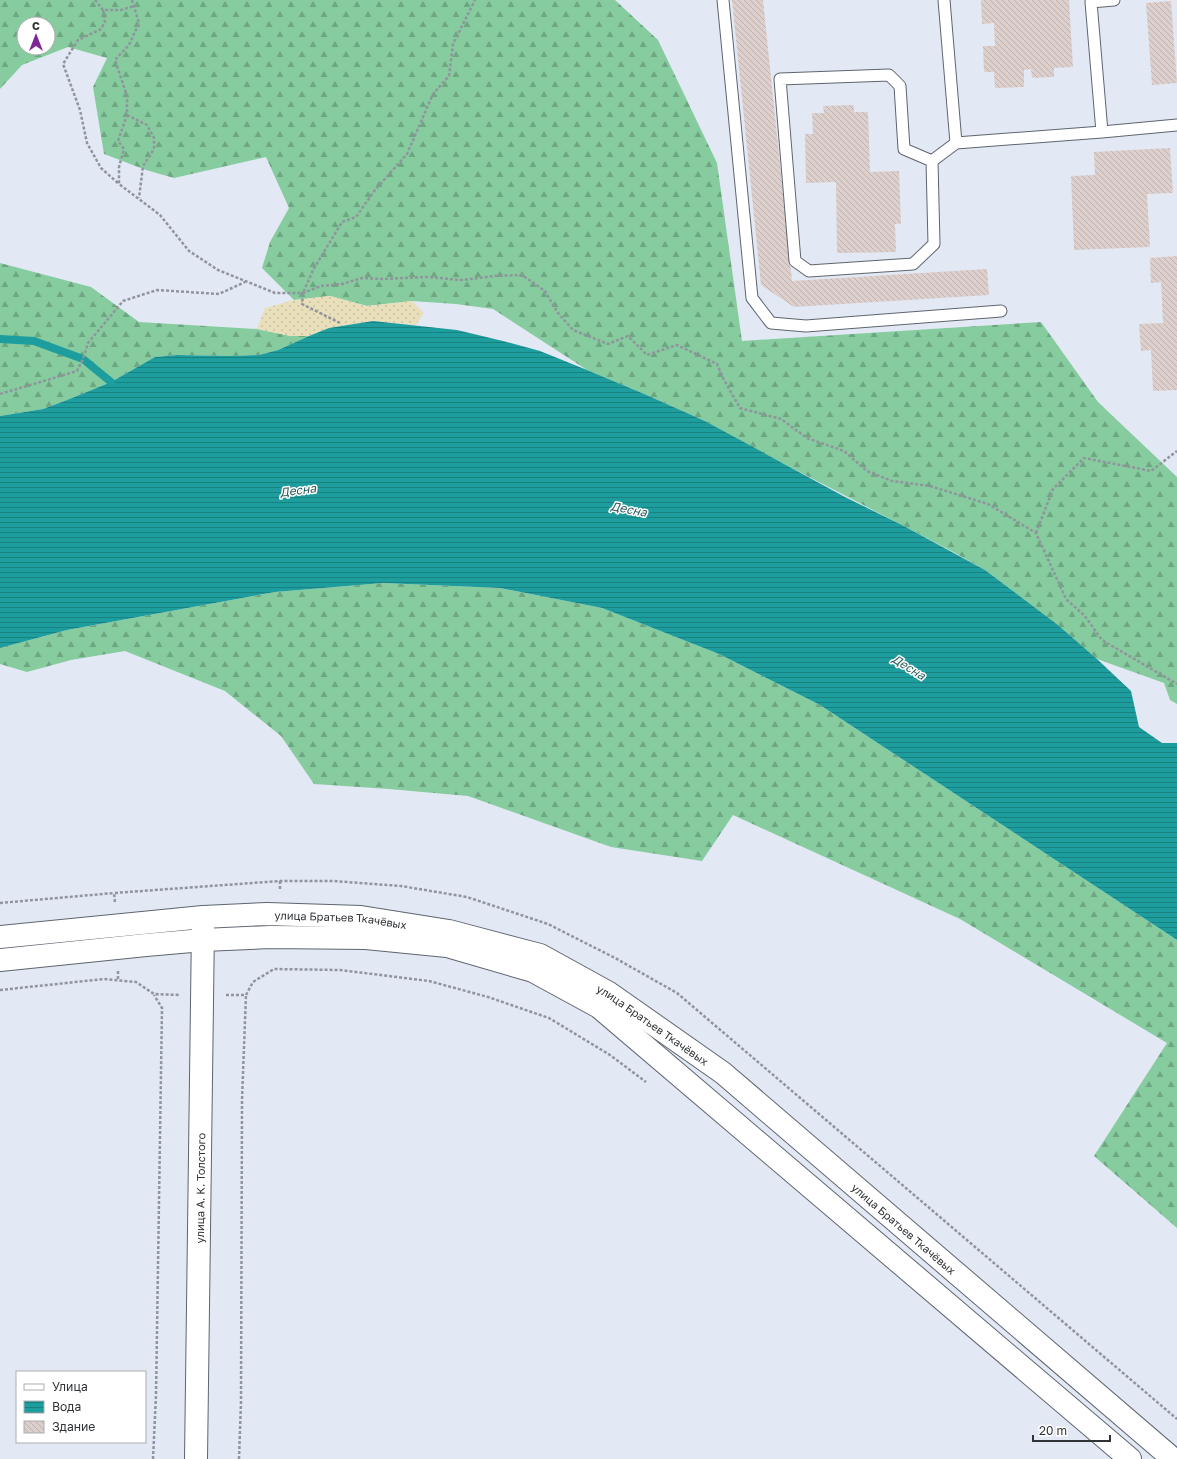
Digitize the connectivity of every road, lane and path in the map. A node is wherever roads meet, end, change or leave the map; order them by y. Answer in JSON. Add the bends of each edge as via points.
{"nodes":[{"id":1,"x":95,"y":0,"type":"edge"},
{"id":2,"x":132,"y":0,"type":"edge"},
{"id":3,"x":475,"y":0,"type":"edge"},
{"id":4,"x":723,"y":0,"type":"edge"},
{"id":5,"x":944,"y":0,"type":"edge"},
{"id":6,"x":1114,"y":0,"type":"edge"},
{"id":7,"x":134,"y":6,"type":"junction"},
{"id":8,"x":103,"y":10,"type":"junction"},
{"id":9,"x":127,"y":115,"type":"junction"},
{"id":10,"x":1177,"y":125,"type":"edge"},
{"id":11,"x":1102,"y":132,"type":"junction"},
{"id":12,"x":956,"y":143,"type":"junction"},
{"id":13,"x":932,"y":161,"type":"junction"},
{"id":14,"x":119,"y":184,"type":"junction"},
{"id":15,"x":139,"y":199,"type":"junction"},
{"id":16,"x":245,"y":282,"type":"junction"},
{"id":17,"x":303,"y":293,"type":"junction"},
{"id":18,"x":1001,"y":311,"type":"dead end"},
{"id":19,"x":340,"y":323,"type":"dead end"},
{"id":20,"x":0,"y":394,"type":"edge"},
{"id":21,"x":1177,"y":451,"type":"edge"},
{"id":22,"x":1036,"y":533,"type":"junction"},
{"id":23,"x":1177,"y":684,"type":"edge"},
{"id":24,"x":114,"y":893,"type":"dead end"},
{"id":25,"x":0,"y":903,"type":"edge"},
{"id":26,"x":203,"y":917,"type":"junction"},
{"id":27,"x":0,"y":936,"type":"edge"},
{"id":28,"x":203,"y":940,"type":"junction"},
{"id":29,"x":0,"y":960,"type":"edge"},
{"id":30,"x":0,"y":990,"type":"edge"},
{"id":31,"x":154,"y":994,"type":"junction"},
{"id":32,"x":202,"y":995,"type":"junction"},
{"id":33,"x":246,"y":995,"type":"junction"},
{"id":34,"x":651,"y":1085,"type":"dead end"},
{"id":35,"x":153,"y":1459,"type":"edge"},
{"id":36,"x":196,"y":1459,"type":"edge"},
{"id":37,"x":239,"y":1459,"type":"edge"},
{"id":38,"x":1130,"y":1459,"type":"edge"},
{"id":39,"x":1173,"y":1459,"type":"edge"}],
"edges":[{"from":1,"to":8,"type":"path"},
{"from":2,"to":7,"type":"path"},
{"from":3,"to":17,"type":"path","via":[[453,44],[449,76],[433,94],[407,154],[375,190],[356,217],[342,222],[313,270]]},
{"from":4,"to":18,"type":"lane","via":[[752,298],[771,323],[806,326]]},
{"from":5,"to":12,"type":"lane"},
{"from":6,"to":11,"type":"lane","via":[[1091,2]]},
{"from":7,"to":8,"type":"path","via":[[121,10]]},
{"from":7,"to":9,"type":"path","via":[[139,24],[129,45],[115,60],[127,96]]},
{"from":8,"to":14,"type":"path","via":[[105,22],[101,29],[78,40],[63,64],[80,110],[87,143],[101,168]]},
{"from":9,"to":14,"type":"path","via":[[118,141],[124,149],[119,167]]},
{"from":9,"to":15,"type":"path","via":[[147,125],[154,138],[154,149],[143,166]]},
{"from":10,"to":11,"type":"lane"},
{"from":11,"to":12,"type":"lane"},
{"from":12,"to":13,"type":"lane"},
{"from":13,"to":13,"type":"lane","via":[[934,244],[913,264],[809,271],[795,261],[780,79],[889,75],[900,86],[904,149]]},
{"from":14,"to":15,"type":"path"},
{"from":15,"to":16,"type":"path","via":[[160,215],[189,251],[218,270]]},
{"from":16,"to":17,"type":"path","via":[[274,293]]},
{"from":16,"to":20,"type":"path","via":[[219,294],[157,290],[123,301],[88,343],[77,371]]},
{"from":17,"to":19,"type":"path","via":[[302,304]]},
{"from":17,"to":22,"type":"path","via":[[321,286],[342,284],[362,278],[427,277],[462,280],[522,275],[545,291],[558,313],[573,330],[608,344],[628,336],[647,355],[677,345],[716,364],[740,408],[781,420],[807,438],[844,450],[867,470],[892,481],[930,486],[988,504]]},
{"from":21,"to":22,"type":"path","via":[[1151,471],[1084,458],[1053,489]]},
{"from":22,"to":23,"type":"path","via":[[1066,599],[1084,615],[1102,640]]},
{"from":24,"to":25,"type":"path"},
{"from":26,"to":27,"type":"street","name":"улица Братьев Ткачёвых"},
{"from":26,"to":28,"type":"street","name":"улица А. К. Толстого"},
{"from":26,"to":39,"type":"street","name":"улица Братьев Ткачёвых","via":[[267,914],[361,917],[449,931],[540,955],[609,992],[723,1073]]},
{"from":28,"to":29,"type":"street","name":"улица Братьев Ткачёвых"},
{"from":28,"to":32,"type":"street","name":"улица А. К. Толстого"},
{"from":28,"to":38,"type":"street","name":"улица Братьев Ткачёвых","via":[[270,937],[366,938],[447,946],[533,971],[599,1007]]},
{"from":30,"to":31,"type":"path","via":[[104,979],[136,982]]},
{"from":31,"to":32,"type":"path"},
{"from":31,"to":35,"type":"path","via":[[162,1008]]},
{"from":32,"to":33,"type":"path"},
{"from":32,"to":36,"type":"street","name":"улица А. К. Толстого"},
{"from":33,"to":34,"type":"path","via":[[253,982],[274,969],[340,970],[429,982],[488,997],[550,1018],[610,1055]]},
{"from":33,"to":37,"type":"path","via":[[242,1100]]}]}
